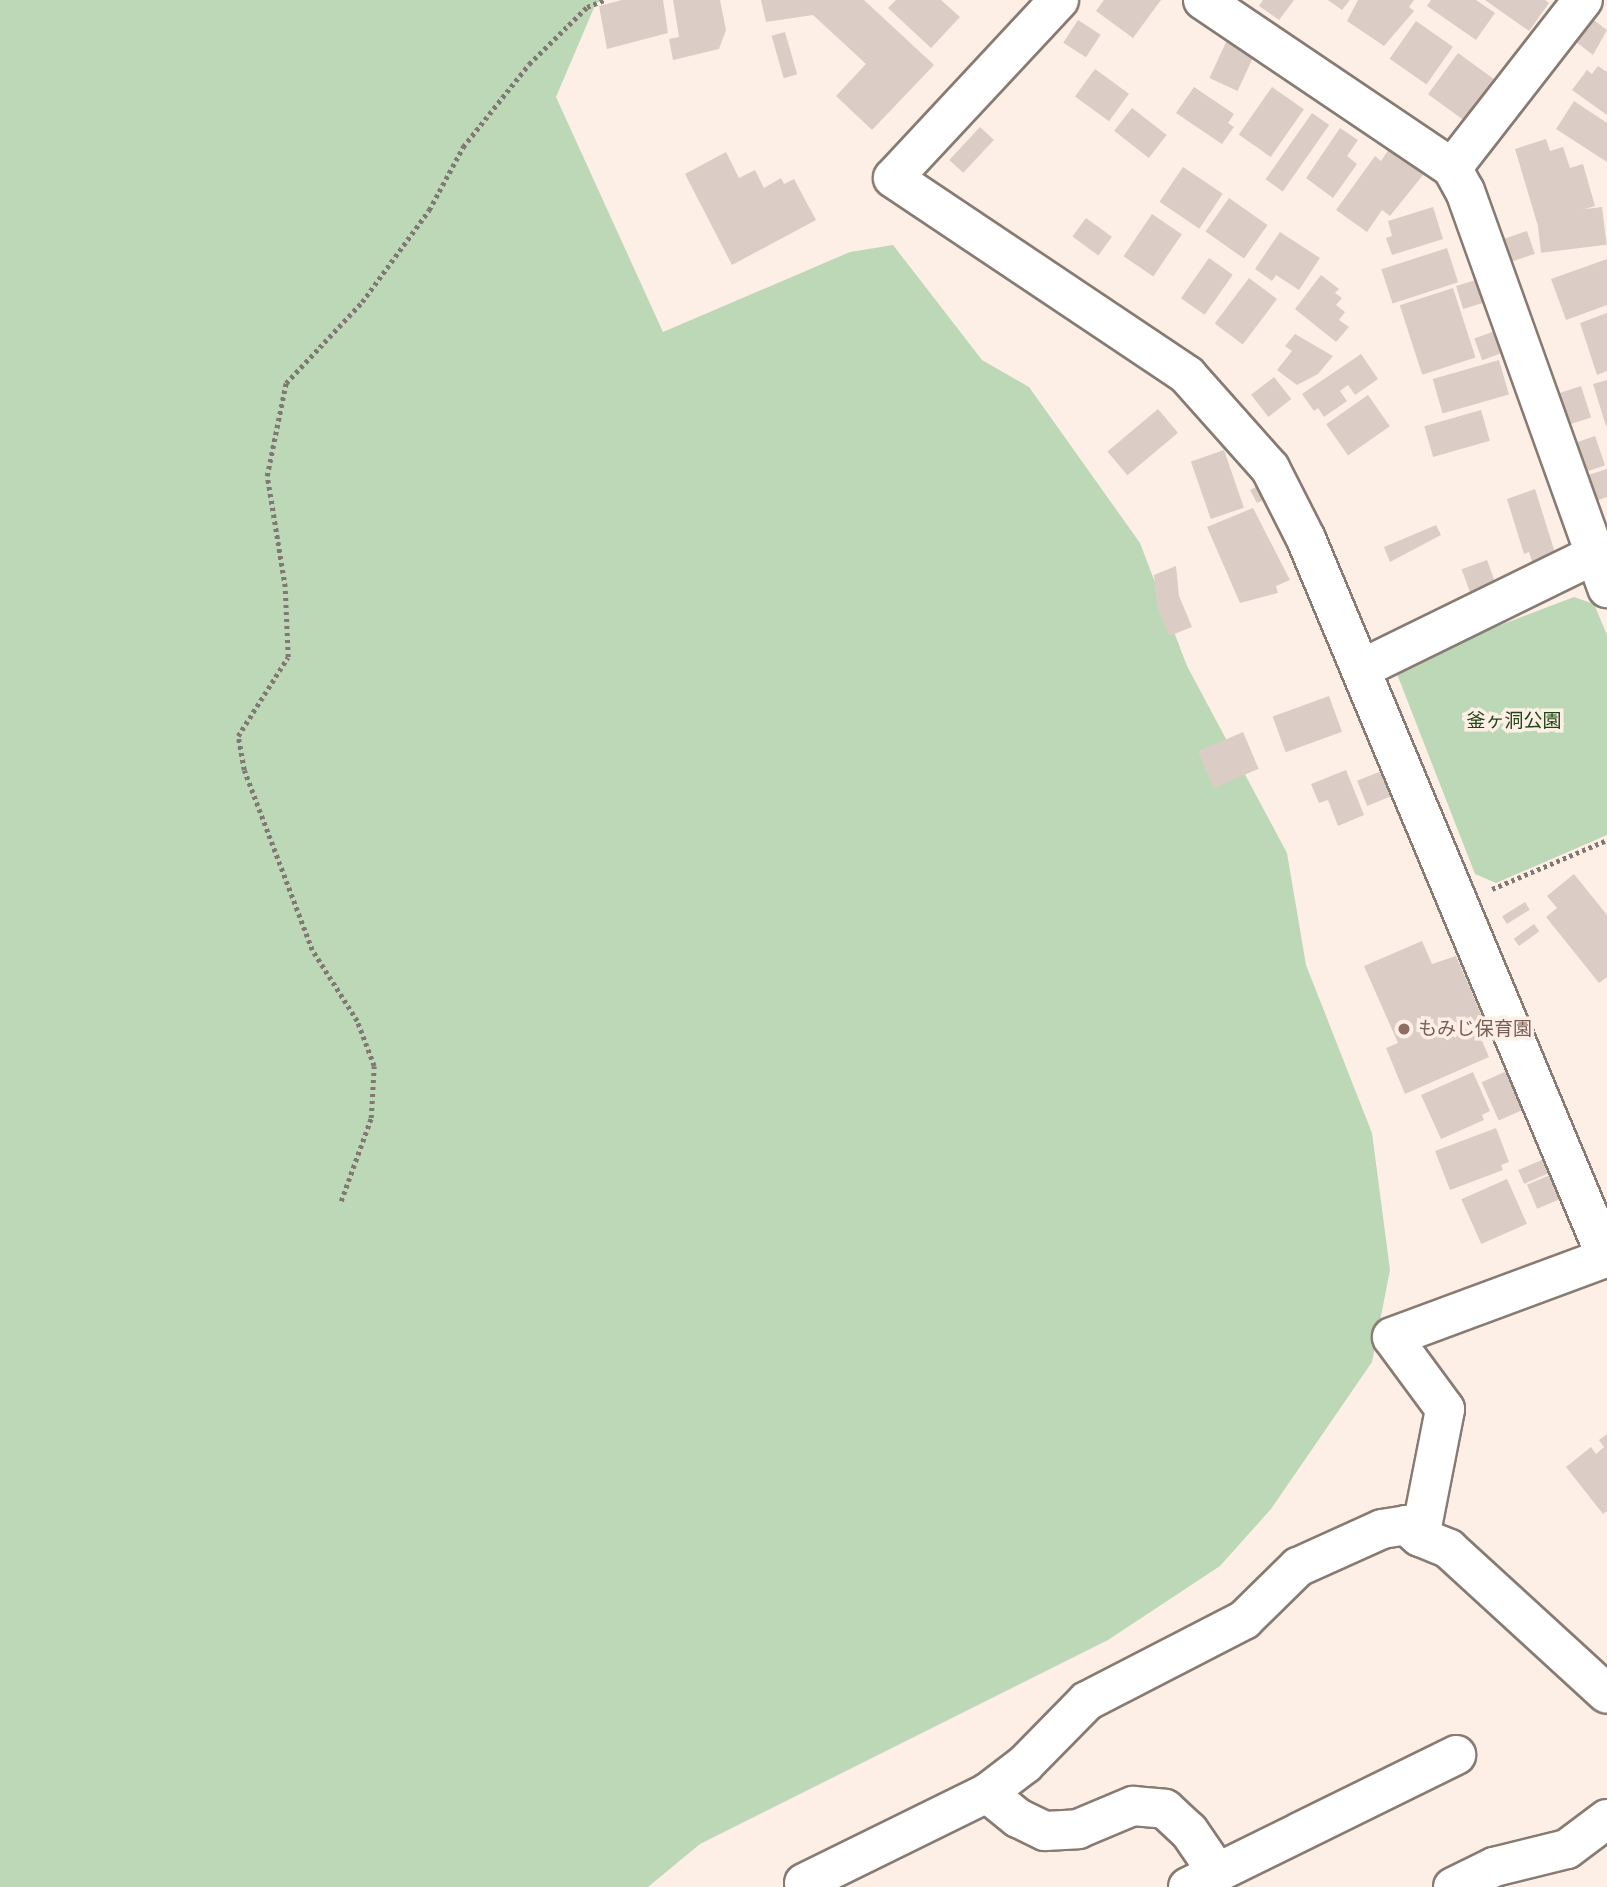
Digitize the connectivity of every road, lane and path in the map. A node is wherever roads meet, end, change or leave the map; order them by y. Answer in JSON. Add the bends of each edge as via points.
{"nodes":[{"id":1,"x":604,"y":0,"type":"edge"},
{"id":2,"x":1059,"y":0,"type":"edge"},
{"id":3,"x":1203,"y":0,"type":"edge"},
{"id":4,"x":1583,"y":0,"type":"edge"},
{"id":5,"x":1452,"y":169,"type":"junction"},
{"id":6,"x":1600,"y":571,"type":"edge"},
{"id":7,"x":1360,"y":669,"type":"junction"},
{"id":8,"x":1607,"y":840,"type":"edge"},
{"id":9,"x":1460,"y":906,"type":"junction"},
{"id":10,"x":341,"y":1201,"type":"dead end"},
{"id":11,"x":1607,"y":1258,"type":"edge"},
{"id":12,"x":1420,"y":1537,"type":"junction"},
{"id":13,"x":1607,"y":1695,"type":"edge"},
{"id":14,"x":1457,"y":1755,"type":"dead end"},
{"id":15,"x":987,"y":1793,"type":"junction"},
{"id":16,"x":1607,"y":1819,"type":"edge"},
{"id":17,"x":1203,"y":1880,"type":"edge"},
{"id":18,"x":804,"y":1883,"type":"dead end"},
{"id":19,"x":1453,"y":1887,"type":"edge"}],
"edges":[{"from":1,"to":10,"type":"path","via":[[587,7],[529,64],[463,147],[429,210],[362,302],[286,383],[267,475],[285,587],[288,657],[238,736],[244,770],[312,950],[357,1021],[374,1066],[371,1118]]},
{"from":2,"to":7,"type":"street","via":[[893,178],[1143,342],[1214,400],[1270,468],[1306,539]]},
{"from":3,"to":5,"type":"street"},
{"from":4,"to":5,"type":"street"},
{"from":5,"to":6,"type":"street","via":[[1465,191]]},
{"from":6,"to":7,"type":"street"},
{"from":7,"to":9,"type":"street"},
{"from":8,"to":9,"type":"path"},
{"from":9,"to":11,"type":"street"},
{"from":11,"to":12,"type":"street","via":[[1392,1337],[1445,1409]]},
{"from":12,"to":13,"type":"street","via":[[1449,1549]]},
{"from":12,"to":15,"type":"street","via":[[1406,1525],[1382,1530],[1298,1567],[1244,1620],[1072,1711],[1025,1764]]},
{"from":14,"to":17,"type":"street"},
{"from":15,"to":17,"type":"street","via":[[1018,1818],[1045,1831],[1078,1829],[1133,1806],[1165,1809],[1189,1831]]},
{"from":15,"to":18,"type":"street"},
{"from":16,"to":19,"type":"street","via":[[1567,1849],[1494,1867]]}]}
